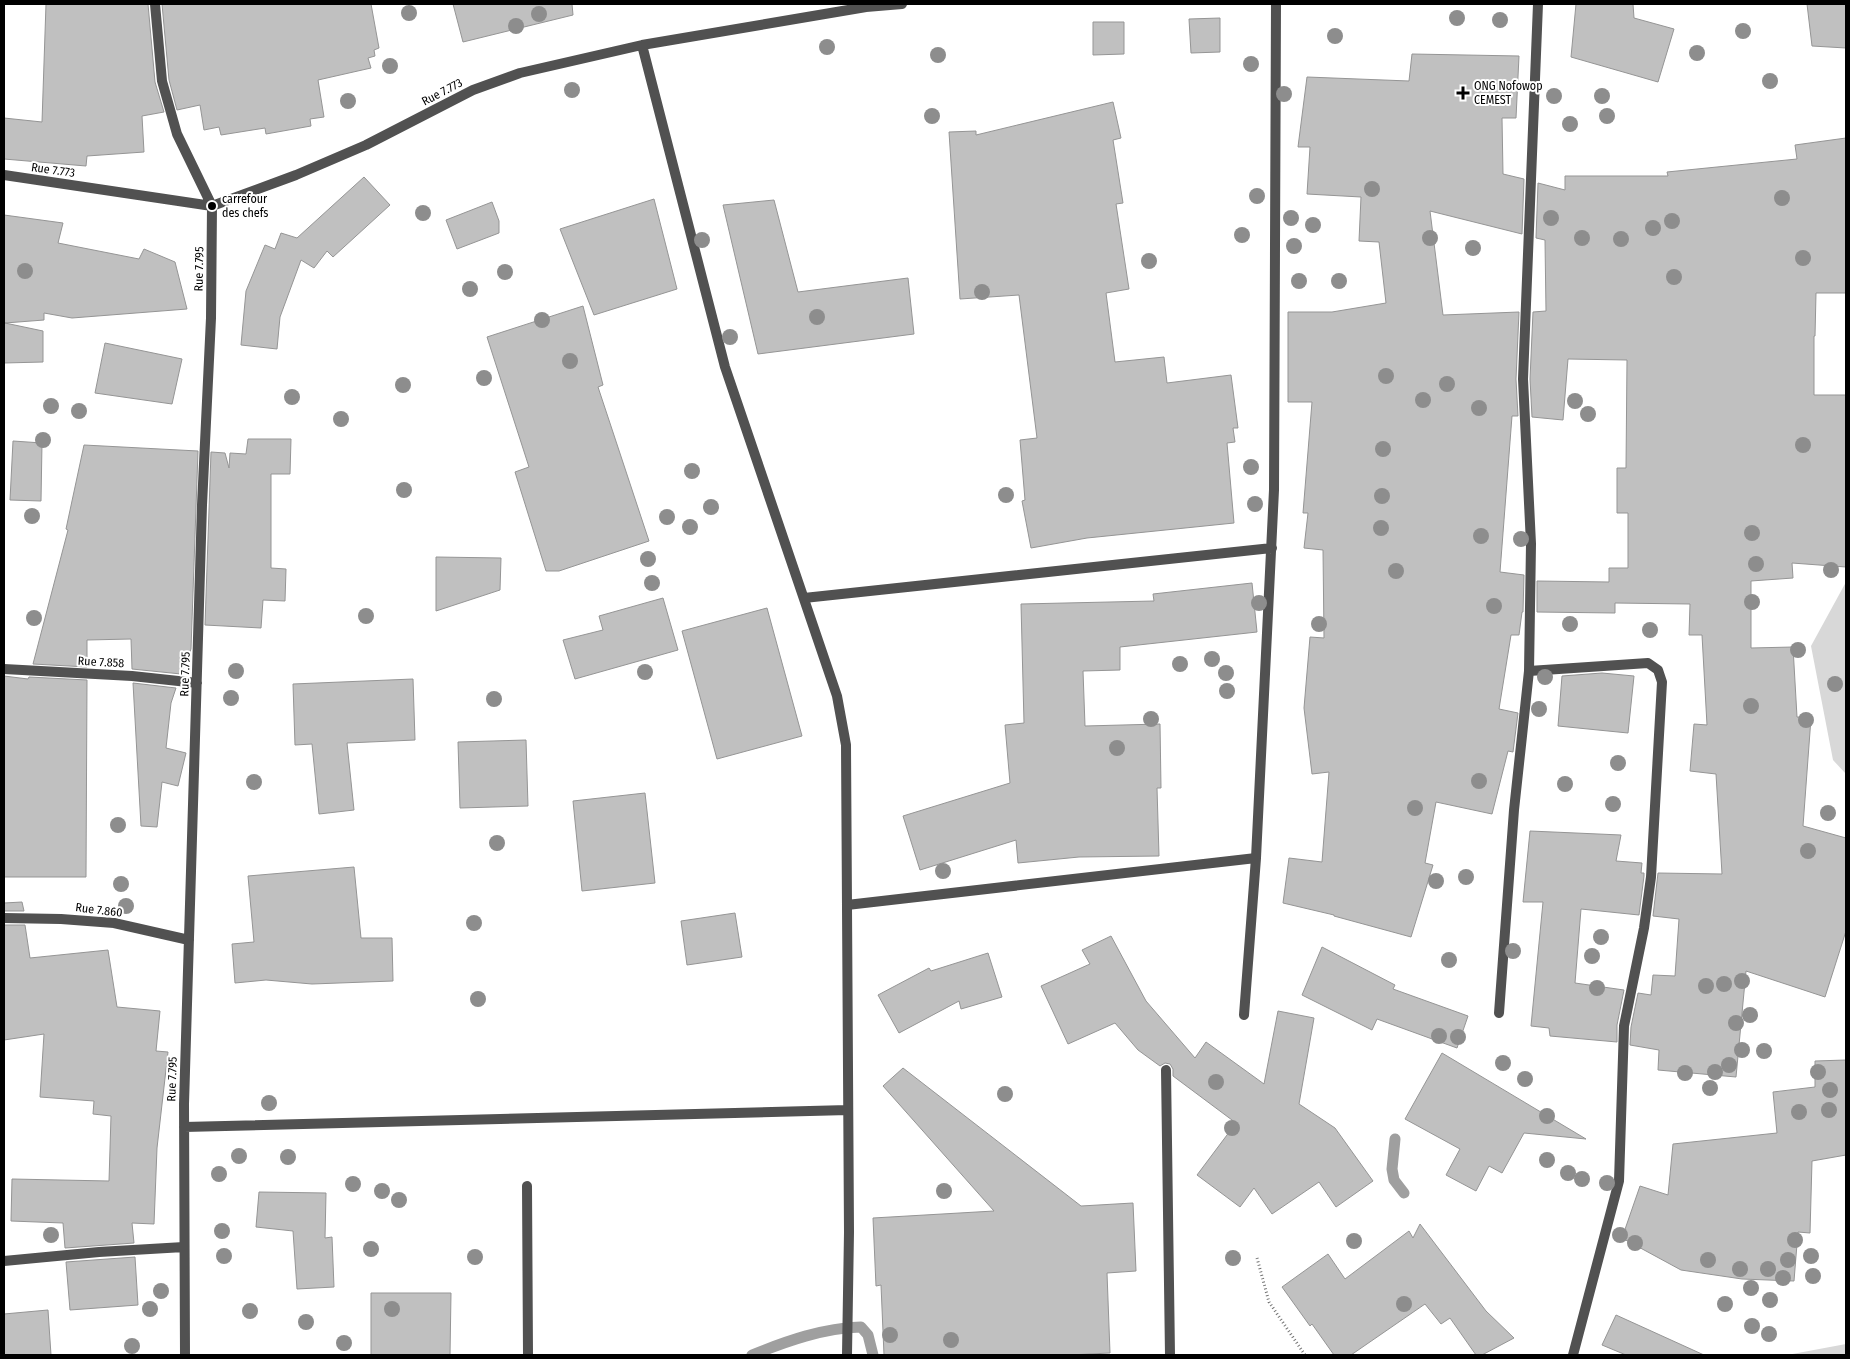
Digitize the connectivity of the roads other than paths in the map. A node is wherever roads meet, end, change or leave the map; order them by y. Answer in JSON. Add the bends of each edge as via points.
{"nodes":[{"id":1,"x":155,"y":4,"type":"edge"},
{"id":2,"x":902,"y":4,"type":"edge"},
{"id":3,"x":1276,"y":4,"type":"edge"},
{"id":4,"x":1538,"y":4,"type":"edge"},
{"id":5,"x":642,"y":45,"type":"junction"},
{"id":6,"x":4,"y":175,"type":"edge"},
{"id":7,"x":212,"y":206,"type":"junction"},
{"id":8,"x":1272,"y":548,"type":"junction"},
{"id":9,"x":804,"y":598,"type":"junction"},
{"id":10,"x":4,"y":670,"type":"edge"},
{"id":11,"x":1529,"y":671,"type":"junction"},
{"id":12,"x":197,"y":683,"type":"junction"},
{"id":13,"x":1256,"y":858,"type":"junction"},
{"id":14,"x":847,"y":905,"type":"junction"},
{"id":15,"x":4,"y":918,"type":"edge"},
{"id":16,"x":190,"y":940,"type":"junction"},
{"id":17,"x":1499,"y":1013,"type":"dead end"},
{"id":18,"x":1244,"y":1015,"type":"dead end"},
{"id":19,"x":1166,"y":1070,"type":"dead end"},
{"id":20,"x":848,"y":1110,"type":"junction"},
{"id":21,"x":184,"y":1127,"type":"junction"},
{"id":22,"x":527,"y":1186,"type":"dead end"},
{"id":23,"x":184,"y":1247,"type":"junction"},
{"id":24,"x":4,"y":1261,"type":"edge"},
{"id":25,"x":185,"y":1355,"type":"edge"},
{"id":26,"x":528,"y":1355,"type":"edge"},
{"id":27,"x":847,"y":1355,"type":"edge"},
{"id":28,"x":1170,"y":1355,"type":"edge"},
{"id":29,"x":1573,"y":1355,"type":"edge"}],
"edges":[{"from":1,"to":7,"type":"street","name":"Rue 7.795","via":[[164,90],[177,134]]},
{"from":2,"to":5,"type":"street","name":"Rue 7.773"},
{"from":3,"to":8,"type":"street"},
{"from":4,"to":11,"type":"street","via":[[1523,379],[1531,544]]},
{"from":5,"to":7,"type":"street","name":"Rue 7.773","via":[[520,73],[473,90],[366,145]]},
{"from":5,"to":9,"type":"street","via":[[725,367]]},
{"from":6,"to":7,"type":"street","name":"Rue 7.773"},
{"from":7,"to":12,"type":"street","name":"Rue 7.795","via":[[211,318]]},
{"from":8,"to":9,"type":"street"},
{"from":8,"to":13,"type":"street"},
{"from":9,"to":14,"type":"street","via":[[838,696],[846,745]]},
{"from":10,"to":12,"type":"street","name":"Rue 7.858","via":[[132,676]]},
{"from":11,"to":17,"type":"street","via":[[1514,810]]},
{"from":11,"to":29,"type":"street","via":[[1648,663],[1658,670],[1662,682],[1650,877],[1644,928],[1624,1026],[1619,1181]]},
{"from":12,"to":16,"type":"street","name":"Rue 7.795"},
{"from":13,"to":14,"type":"street"},
{"from":13,"to":18,"type":"street"},
{"from":14,"to":20,"type":"street"},
{"from":15,"to":16,"type":"street","name":"Rue 7.860","via":[[114,923]]},
{"from":16,"to":21,"type":"street","name":"Rue 7.795"},
{"from":19,"to":28,"type":"street"},
{"from":20,"to":21,"type":"street"},
{"from":20,"to":27,"type":"street"},
{"from":21,"to":23,"type":"street","name":"Rue 7.795"},
{"from":22,"to":26,"type":"street"},
{"from":23,"to":24,"type":"street"},
{"from":23,"to":25,"type":"street","name":"Rue 7.795"}]}
